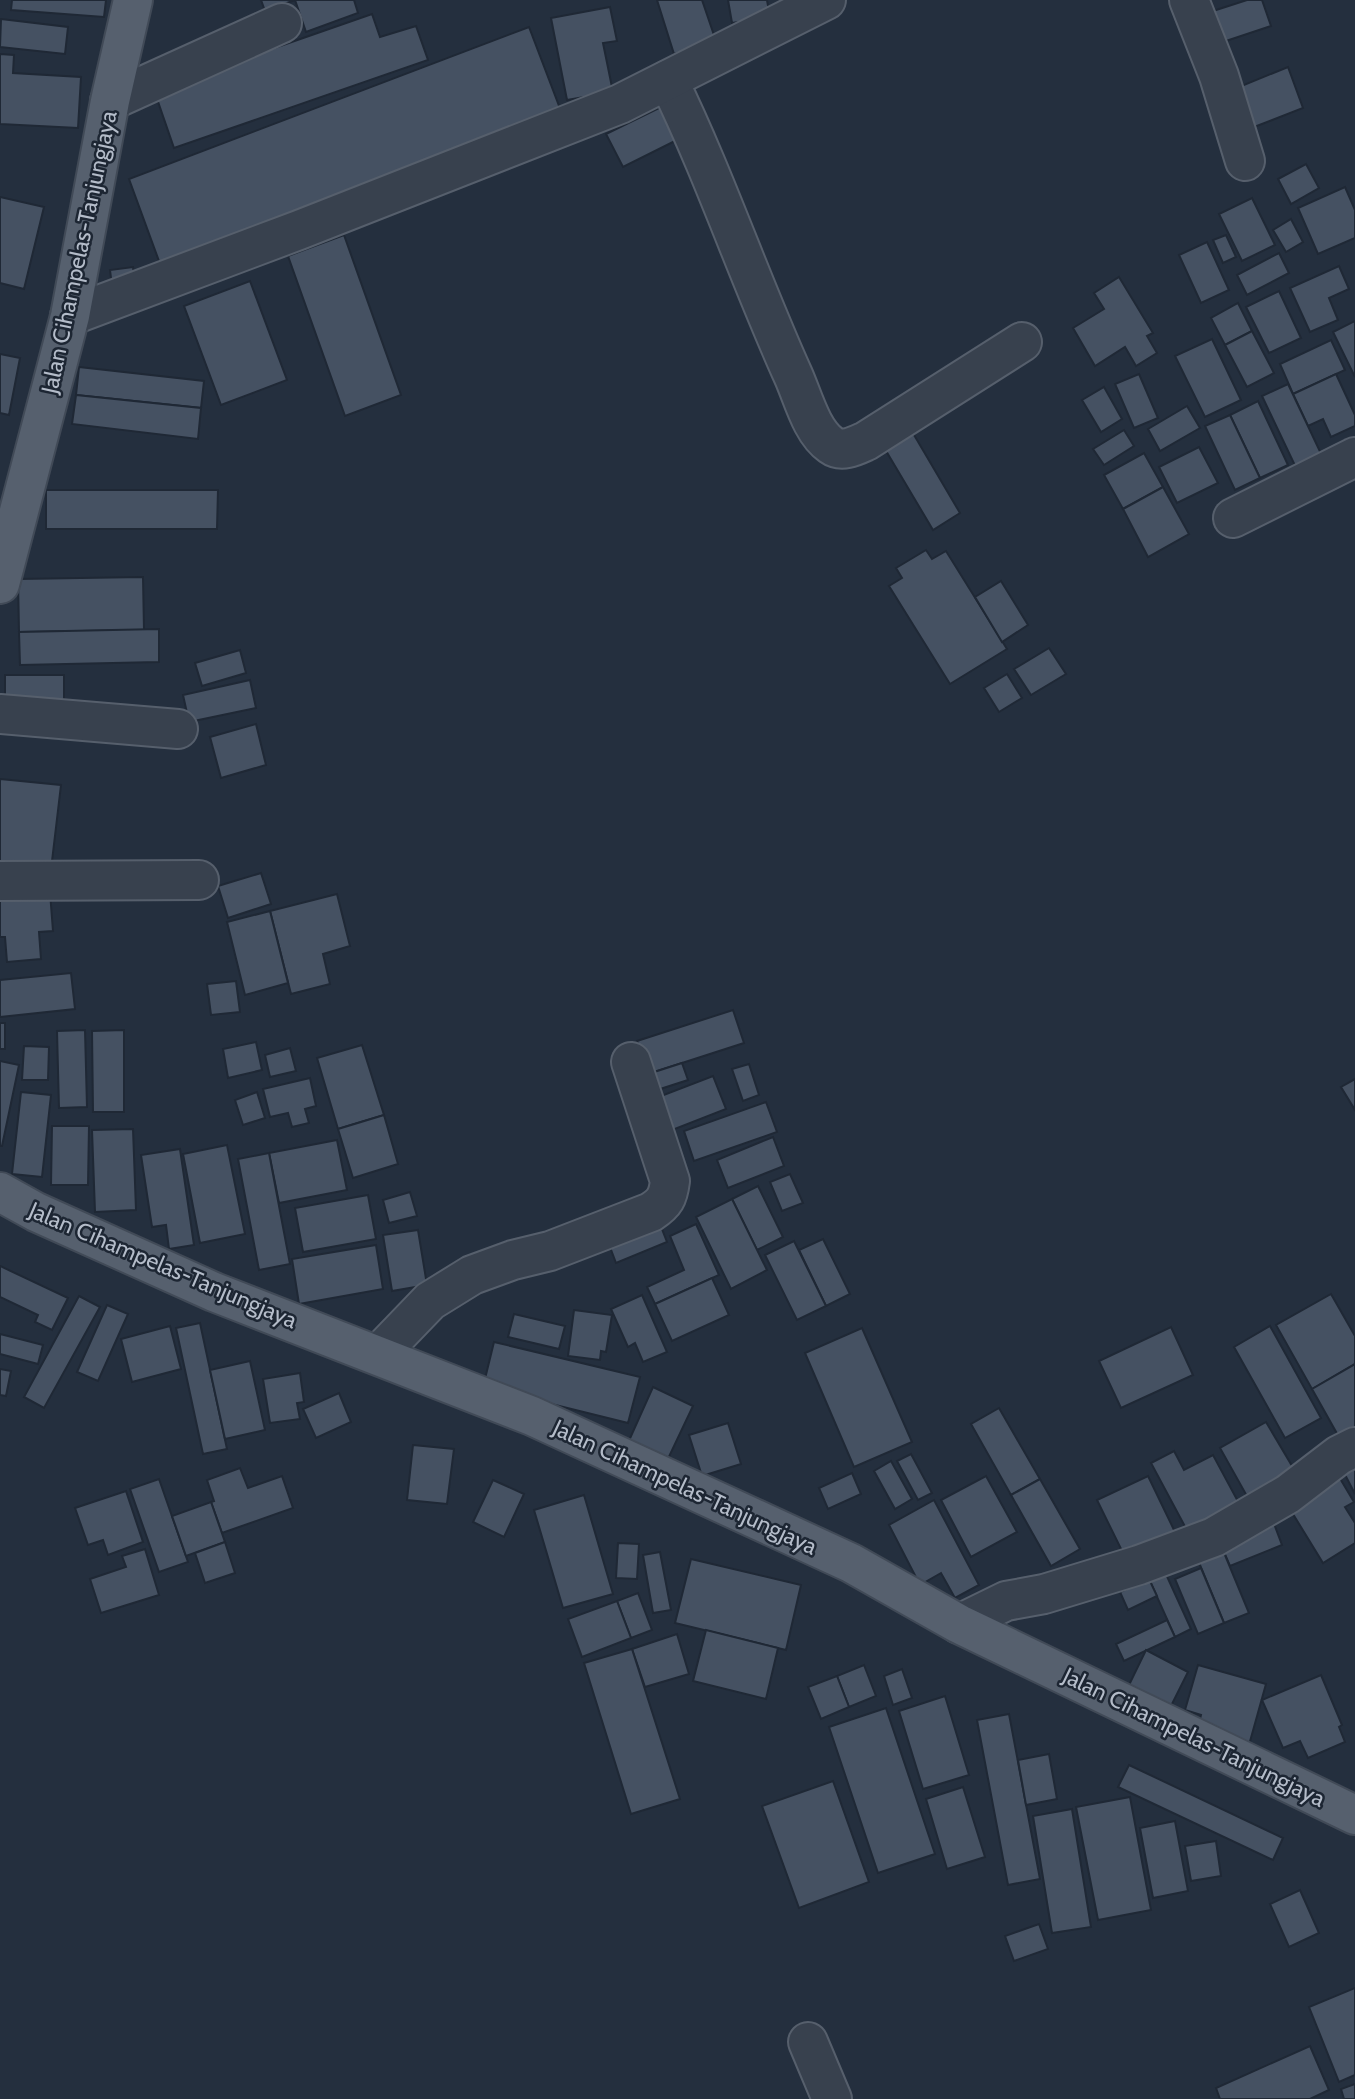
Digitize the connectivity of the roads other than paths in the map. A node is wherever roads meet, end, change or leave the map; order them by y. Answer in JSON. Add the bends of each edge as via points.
{"nodes":[{"id":1,"x":133,"y":0,"type":"edge"},
{"id":2,"x":826,"y":0,"type":"edge"},
{"id":3,"x":1189,"y":0,"type":"edge"},
{"id":4,"x":282,"y":23,"type":"dead end"},
{"id":5,"x":668,"y":80,"type":"junction"},
{"id":6,"x":110,"y":101,"type":"junction"},
{"id":7,"x":1245,"y":160,"type":"dead end"},
{"id":8,"x":70,"y":316,"type":"junction"},
{"id":9,"x":1022,"y":342,"type":"dead end"},
{"id":10,"x":1355,"y":457,"type":"edge"},
{"id":11,"x":1233,"y":518,"type":"dead end"},
{"id":12,"x":0,"y":584,"type":"edge"},
{"id":13,"x":0,"y":714,"type":"edge"},
{"id":14,"x":178,"y":729,"type":"dead end"},
{"id":15,"x":200,"y":880,"type":"dead end"},
{"id":16,"x":0,"y":881,"type":"edge"},
{"id":17,"x":631,"y":1062,"type":"dead end"},
{"id":18,"x":0,"y":1192,"type":"edge"},
{"id":19,"x":378,"y":1355,"type":"junction"},
{"id":20,"x":1355,"y":1447,"type":"edge"},
{"id":21,"x":959,"y":1624,"type":"junction"},
{"id":22,"x":1355,"y":1815,"type":"edge"},
{"id":23,"x":808,"y":2042,"type":"dead end"},
{"id":24,"x":832,"y":2099,"type":"edge"}],
"edges":[{"from":1,"to":6,"type":"main road","name":"Jalan Cihampelas-Tanjungjaya"},
{"from":2,"to":5,"type":"street"},
{"from":3,"to":7,"type":"street"},
{"from":4,"to":6,"type":"street"},
{"from":5,"to":8,"type":"street","via":[[574,123]]},
{"from":5,"to":9,"type":"street","via":[[814,421],[834,448],[866,441]]},
{"from":6,"to":8,"type":"main road","name":"Jalan Cihampelas-Tanjungjaya"},
{"from":8,"to":12,"type":"main road","name":"Jalan Cihampelas-Tanjungjaya"},
{"from":10,"to":11,"type":"street"},
{"from":13,"to":14,"type":"street"},
{"from":15,"to":16,"type":"street"},
{"from":17,"to":19,"type":"street","via":[[670,1181],[668,1197],[661,1206],[550,1251],[472,1275],[430,1301]]},
{"from":18,"to":19,"type":"main road","name":"Jalan Cihampelas-Tanjungjaya","via":[[214,1292]]},
{"from":19,"to":21,"type":"main road","name":"Jalan Cihampelas-Tanjungjaya","via":[[532,1416],[839,1557]]},
{"from":20,"to":21,"type":"street","via":[[1214,1536],[1139,1565],[1006,1601]]},
{"from":21,"to":22,"type":"main road","name":"Jalan Cihampelas-Tanjungjaya"},
{"from":23,"to":24,"type":"street"}]}
